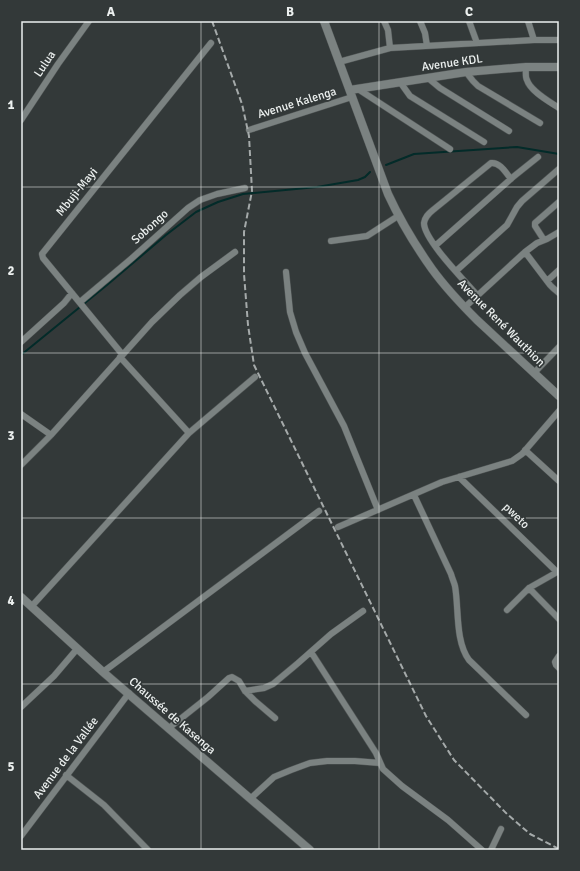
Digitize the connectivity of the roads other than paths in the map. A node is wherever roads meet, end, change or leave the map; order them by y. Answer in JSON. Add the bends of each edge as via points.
{"nodes":[{"id":1,"x":89,"y":21,"type":"edge"},
{"id":2,"x":324,"y":21,"type":"edge"},
{"id":3,"x":384,"y":21,"type":"edge"},
{"id":4,"x":420,"y":21,"type":"edge"},
{"id":5,"x":469,"y":21,"type":"edge"},
{"id":6,"x":528,"y":21,"type":"edge"},
{"id":7,"x":534,"y":40,"type":"junction"},
{"id":8,"x":559,"y":40,"type":"edge"},
{"id":9,"x":211,"y":43,"type":"dead end"},
{"id":10,"x":477,"y":43,"type":"junction"},
{"id":11,"x":427,"y":46,"type":"junction"},
{"id":12,"x":390,"y":48,"type":"junction"},
{"id":13,"x":339,"y":62,"type":"junction"},
{"id":14,"x":526,"y":67,"type":"junction"},
{"id":15,"x":559,"y":67,"type":"edge"},
{"id":16,"x":466,"y":72,"type":"junction"},
{"id":17,"x":428,"y":78,"type":"junction"},
{"id":18,"x":400,"y":82,"type":"junction"},
{"id":19,"x":353,"y":92,"type":"junction"},
{"id":20,"x":559,"y":108,"type":"edge"},
{"id":21,"x":21,"y":120,"type":"edge"},
{"id":22,"x":540,"y":123,"type":"dead end"},
{"id":23,"x":248,"y":130,"type":"dead end"},
{"id":24,"x":509,"y":131,"type":"dead end"},
{"id":25,"x":484,"y":142,"type":"dead end"},
{"id":26,"x":450,"y":148,"type":"dead end"},
{"id":27,"x":538,"y":157,"type":"dead end"},
{"id":28,"x":559,"y":169,"type":"edge"},
{"id":29,"x":511,"y":179,"type":"junction"},
{"id":30,"x":245,"y":188,"type":"dead end"},
{"id":31,"x":559,"y":202,"type":"edge"},
{"id":32,"x":398,"y":216,"type":"junction"},
{"id":33,"x":559,"y":232,"type":"edge"},
{"id":34,"x":544,"y":240,"type":"junction"},
{"id":35,"x":331,"y":241,"type":"dead end"},
{"id":36,"x":435,"y":246,"type":"junction"},
{"id":37,"x":235,"y":252,"type":"dead end"},
{"id":38,"x":525,"y":252,"type":"junction"},
{"id":39,"x":559,"y":270,"type":"edge"},
{"id":40,"x":456,"y":271,"type":"junction"},
{"id":41,"x":286,"y":272,"type":"dead end"},
{"id":42,"x":547,"y":281,"type":"junction"},
{"id":43,"x":72,"y":293,"type":"junction"},
{"id":44,"x":559,"y":293,"type":"edge"},
{"id":45,"x":477,"y":295,"type":"junction"},
{"id":46,"x":80,"y":302,"type":"junction"},
{"id":47,"x":465,"y":307,"type":"junction"},
{"id":48,"x":21,"y":342,"type":"edge"},
{"id":49,"x":559,"y":347,"type":"edge"},
{"id":50,"x":121,"y":356,"type":"junction"},
{"id":51,"x":534,"y":373,"type":"junction"},
{"id":52,"x":255,"y":377,"type":"dead end"},
{"id":53,"x":559,"y":396,"type":"edge"},
{"id":54,"x":559,"y":412,"type":"edge"},
{"id":55,"x":21,"y":414,"type":"edge"},
{"id":56,"x":189,"y":433,"type":"junction"},
{"id":57,"x":51,"y":435,"type":"junction"},
{"id":58,"x":525,"y":450,"type":"junction"},
{"id":59,"x":21,"y":465,"type":"edge"},
{"id":60,"x":459,"y":477,"type":"junction"},
{"id":61,"x":559,"y":481,"type":"edge"},
{"id":62,"x":414,"y":494,"type":"junction"},
{"id":63,"x":378,"y":510,"type":"junction"},
{"id":64,"x":319,"y":511,"type":"dead end"},
{"id":65,"x":338,"y":527,"type":"dead end"},
{"id":66,"x":558,"y":571,"type":"edge"},
{"id":67,"x":529,"y":588,"type":"junction"},
{"id":68,"x":21,"y":598,"type":"edge"},
{"id":69,"x":31,"y":607,"type":"junction"},
{"id":70,"x":507,"y":610,"type":"dead end"},
{"id":71,"x":364,"y":611,"type":"dead end"},
{"id":72,"x":559,"y":618,"type":"edge"},
{"id":73,"x":77,"y":649,"type":"junction"},
{"id":74,"x":311,"y":652,"type":"junction"},
{"id":75,"x":559,"y":656,"type":"edge"},
{"id":76,"x":559,"y":668,"type":"edge"},
{"id":77,"x":103,"y":672,"type":"junction"},
{"id":78,"x":245,"y":691,"type":"junction"},
{"id":79,"x":129,"y":693,"type":"junction"},
{"id":80,"x":21,"y":707,"type":"edge"},
{"id":81,"x":526,"y":715,"type":"dead end"},
{"id":82,"x":275,"y":718,"type":"dead end"},
{"id":83,"x":169,"y":728,"type":"junction"},
{"id":84,"x":380,"y":763,"type":"junction"},
{"id":85,"x":66,"y":775,"type":"junction"},
{"id":86,"x":250,"y":799,"type":"junction"},
{"id":87,"x":501,"y":828,"type":"dead end"},
{"id":88,"x":21,"y":836,"type":"edge"},
{"id":89,"x":148,"y":850,"type":"edge"},
{"id":90,"x":310,"y":850,"type":"edge"},
{"id":91,"x":482,"y":850,"type":"edge"},
{"id":92,"x":491,"y":850,"type":"edge"}],
"edges":[{"from":1,"to":21,"type":"street","name":"Lulua"},
{"from":2,"to":13,"type":"street","name":"Avenue René Wauthion"},
{"from":3,"to":12,"type":"street"},
{"from":4,"to":11,"type":"street"},
{"from":5,"to":10,"type":"street"},
{"from":6,"to":7,"type":"street"},
{"from":7,"to":8,"type":"street"},
{"from":7,"to":10,"type":"street"},
{"from":9,"to":43,"type":"street","name":"Mbuji-Mayi","via":[[43,252],[43,258]]},
{"from":10,"to":11,"type":"street"},
{"from":11,"to":12,"type":"street"},
{"from":12,"to":13,"type":"street"},
{"from":13,"to":19,"type":"street","name":"Avenue René Wauthion"},
{"from":14,"to":15,"type":"street","name":"Avenue KDL"},
{"from":14,"to":16,"type":"street","name":"Avenue KDL"},
{"from":14,"to":20,"type":"street","via":[[528,84]]},
{"from":16,"to":17,"type":"street","name":"Avenue KDL"},
{"from":16,"to":22,"type":"street","via":[[478,86]]},
{"from":17,"to":18,"type":"street","name":"Avenue KDL"},
{"from":17,"to":24,"type":"street"},
{"from":18,"to":19,"type":"street","name":"Avenue KDL"},
{"from":18,"to":25,"type":"street","via":[[410,96]]},
{"from":19,"to":23,"type":"street","name":"Avenue Kalenga"},
{"from":19,"to":26,"type":"street"},
{"from":19,"to":32,"type":"street","name":"Avenue René Wauthion"},
{"from":27,"to":29,"type":"street"},
{"from":28,"to":40,"type":"street","via":[[522,201],[507,224]]},
{"from":29,"to":36,"type":"street"},
{"from":29,"to":36,"type":"street","via":[[498,164],[491,163],[432,210],[425,218],[424,224]]},
{"from":30,"to":46,"type":"street","name":"Sobongo","via":[[217,194],[188,208]]},
{"from":31,"to":34,"type":"street","via":[[535,224]]},
{"from":32,"to":35,"type":"street","via":[[367,236]]},
{"from":32,"to":47,"type":"street","name":"Avenue René Wauthion","via":[[432,269]]},
{"from":33,"to":34,"type":"street"},
{"from":34,"to":38,"type":"street"},
{"from":36,"to":40,"type":"street"},
{"from":37,"to":50,"type":"street","via":[[180,295]]},
{"from":38,"to":42,"type":"street"},
{"from":38,"to":45,"type":"street"},
{"from":39,"to":42,"type":"street"},
{"from":40,"to":45,"type":"street"},
{"from":41,"to":63,"type":"street","via":[[290,312],[296,332],[344,426]]},
{"from":42,"to":44,"type":"street"},
{"from":43,"to":46,"type":"street","name":"Mbuji-Mayi"},
{"from":43,"to":48,"type":"street"},
{"from":45,"to":47,"type":"street"},
{"from":46,"to":50,"type":"street","name":"Mbuji-Mayi"},
{"from":47,"to":51,"type":"street","name":"Avenue René Wauthion"},
{"from":49,"to":51,"type":"street"},
{"from":50,"to":56,"type":"street","name":"Mbuji-Mayi"},
{"from":50,"to":57,"type":"street"},
{"from":51,"to":53,"type":"street","name":"Avenue René Wauthion"},
{"from":52,"to":56,"type":"street"},
{"from":54,"to":58,"type":"street"},
{"from":55,"to":57,"type":"street"},
{"from":56,"to":69,"type":"street"},
{"from":57,"to":59,"type":"street"},
{"from":58,"to":60,"type":"street","via":[[512,462]]},
{"from":58,"to":61,"type":"street"},
{"from":60,"to":62,"type":"street"},
{"from":60,"to":66,"type":"street","name":"pweto"},
{"from":62,"to":63,"type":"street"},
{"from":62,"to":81,"type":"street","via":[[453,580],[465,654]]},
{"from":63,"to":65,"type":"street"},
{"from":64,"to":77,"type":"street"},
{"from":66,"to":67,"type":"street"},
{"from":67,"to":70,"type":"street"},
{"from":67,"to":72,"type":"street"},
{"from":68,"to":69,"type":"street","name":"Chaussée de Kasenga"},
{"from":69,"to":73,"type":"street","name":"Chaussée de Kasenga"},
{"from":71,"to":74,"type":"street"},
{"from":73,"to":77,"type":"street","name":"Chaussée de Kasenga"},
{"from":73,"to":80,"type":"street","via":[[54,676]]},
{"from":74,"to":78,"type":"street","via":[[273,684]]},
{"from":74,"to":84,"type":"street"},
{"from":75,"to":76,"type":"street","via":[[555,662]]},
{"from":77,"to":79,"type":"street","name":"Chaussée de Kasenga"},
{"from":78,"to":82,"type":"street"},
{"from":78,"to":83,"type":"street","via":[[238,679],[229,678]]},
{"from":79,"to":83,"type":"street","name":"Chaussée de Kasenga"},
{"from":79,"to":85,"type":"street","name":"Avenue de la Vallée"},
{"from":83,"to":86,"type":"street","name":"Chaussée de Kasenga"},
{"from":84,"to":86,"type":"street","via":[[310,763],[274,777]]},
{"from":84,"to":91,"type":"street","via":[[402,786],[448,820]]},
{"from":85,"to":88,"type":"street","name":"Avenue de la Vallée"},
{"from":85,"to":89,"type":"street","via":[[104,805]]},
{"from":86,"to":90,"type":"street","name":"Chaussée de Kasenga"},
{"from":87,"to":92,"type":"street"}]}
